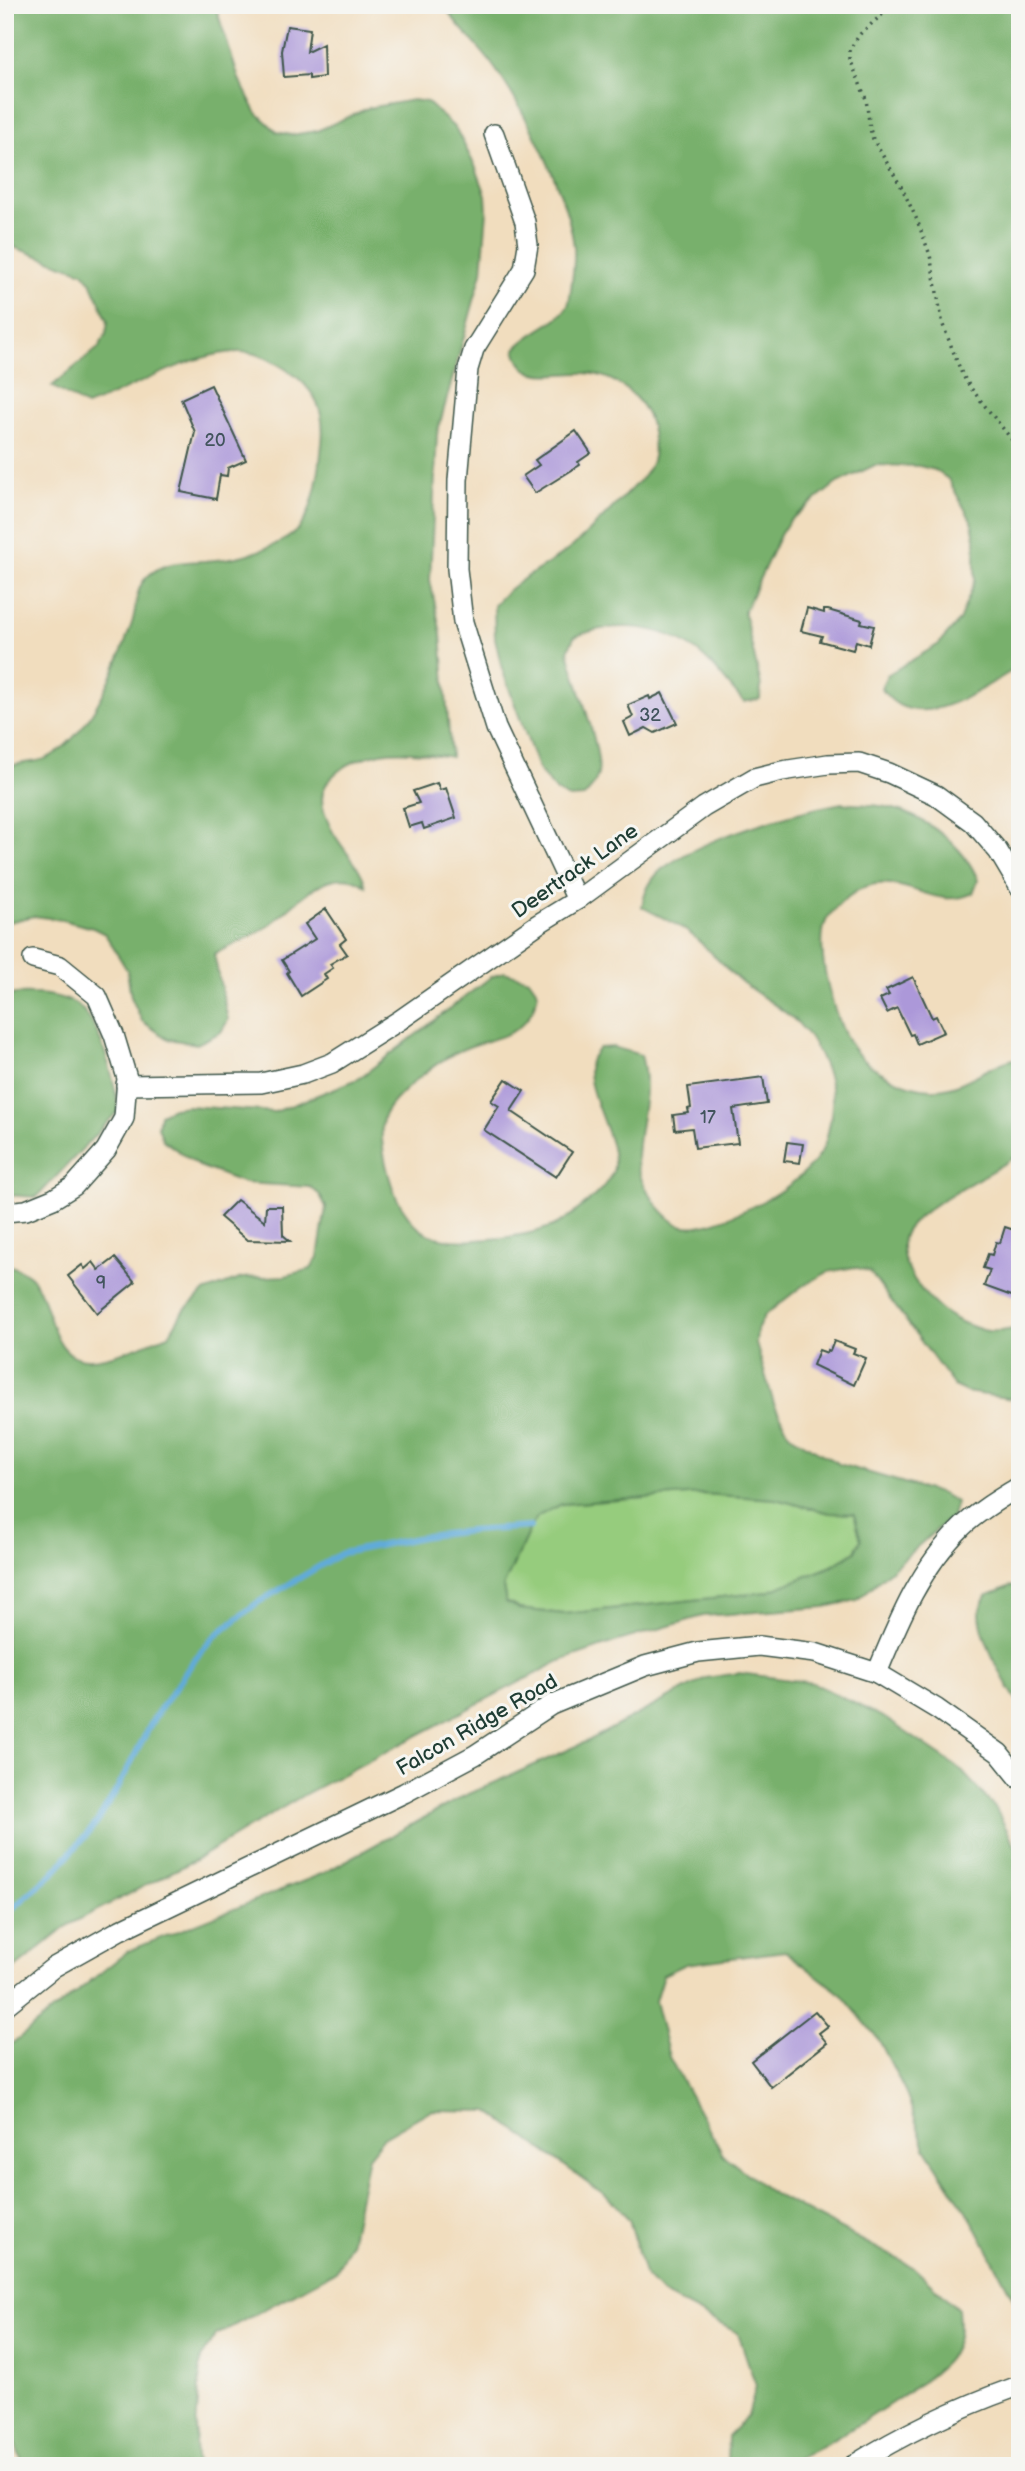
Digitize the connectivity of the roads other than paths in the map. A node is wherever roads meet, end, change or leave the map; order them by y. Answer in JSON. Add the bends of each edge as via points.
{"nodes":[{"id":1,"x":494,"y":134,"type":"dead end"},
{"id":2,"x":1020,"y":888,"type":"edge"},
{"id":3,"x":577,"y":900,"type":"junction"},
{"id":4,"x":33,"y":959,"type":"dead end"},
{"id":5,"x":126,"y":1085,"type":"junction"},
{"id":6,"x":5,"y":1212,"type":"edge"},
{"id":7,"x":1020,"y":1486,"type":"edge"},
{"id":8,"x":877,"y":1673,"type":"junction"},
{"id":9,"x":1020,"y":1779,"type":"edge"},
{"id":10,"x":5,"y":2006,"type":"edge"},
{"id":11,"x":1020,"y":2389,"type":"edge"},
{"id":12,"x":852,"y":2466,"type":"edge"}],
"edges":[{"from":1,"to":3,"type":"street","via":[[528,245],[524,269],[474,349],[468,369],[458,480],[457,569],[463,622],[496,728]]},
{"from":2,"to":3,"type":"street","name":"Deertrack Lane","via":[[973,821],[936,795],[859,763],[754,778],[704,807]]},
{"from":3,"to":5,"type":"street","name":"Deertrack Lane","via":[[332,1063],[261,1083]]},
{"from":4,"to":5,"type":"street","via":[[60,966],[97,996],[114,1035]]},
{"from":5,"to":6,"type":"street","via":[[124,1118],[106,1150],[74,1186],[26,1210]]},
{"from":7,"to":8,"type":"street","via":[[963,1526],[937,1555],[902,1615]]},
{"from":8,"to":9,"type":"street","name":"Falcon Ridge Road","via":[[999,1753]]},
{"from":8,"to":10,"type":"street","name":"Falcon Ridge Road","via":[[815,1653],[759,1646],[698,1652],[645,1666],[551,1705],[475,1755],[404,1793],[120,1930],[54,1967]]},
{"from":11,"to":12,"type":"street","via":[[968,2404]]}]}
